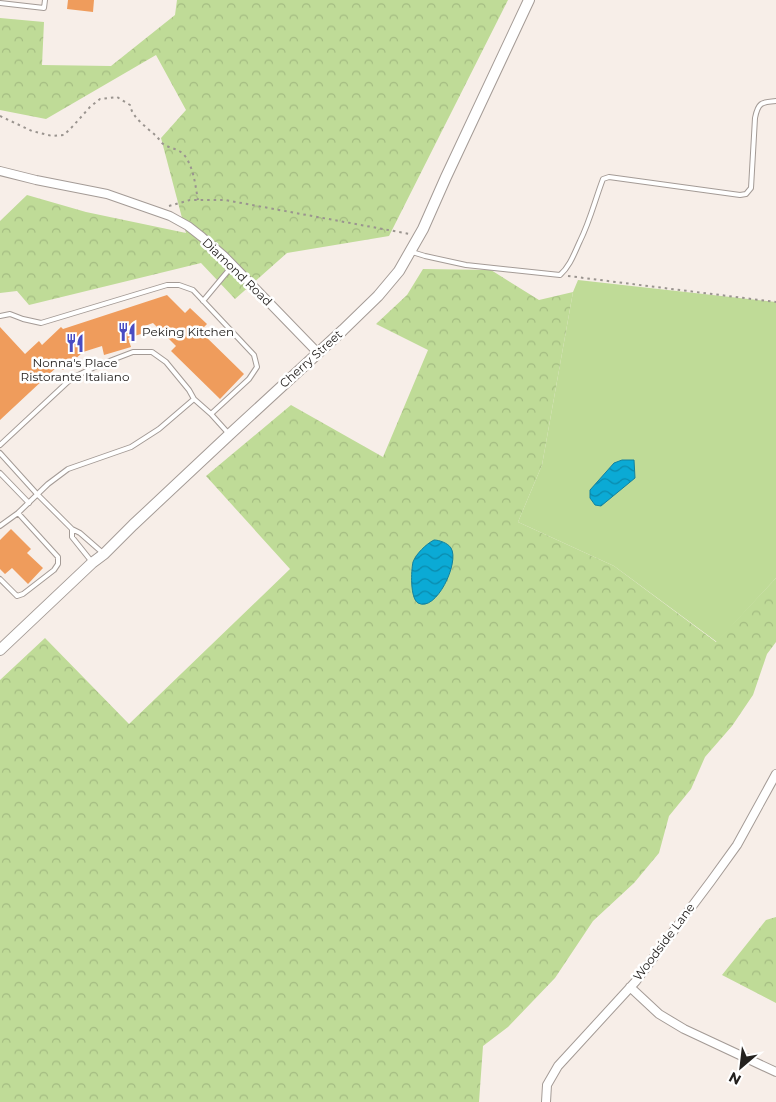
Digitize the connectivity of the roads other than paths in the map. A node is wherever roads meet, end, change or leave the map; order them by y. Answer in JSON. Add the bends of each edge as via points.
{"nodes":[{"id":1,"x":45,"y":0,"type":"edge"},
{"id":2,"x":530,"y":0,"type":"edge"},
{"id":3,"x":17,"y":2,"type":"edge"},
{"id":4,"x":0,"y":3,"type":"edge"},
{"id":5,"x":776,"y":101,"type":"edge"},
{"id":6,"x":0,"y":171,"type":"edge"},
{"id":7,"x":411,"y":251,"type":"junction"},
{"id":8,"x":233,"y":265,"type":"junction"},
{"id":9,"x":203,"y":301,"type":"junction"},
{"id":10,"x":0,"y":316,"type":"edge"},
{"id":11,"x":318,"y":353,"type":"junction"},
{"id":12,"x":194,"y":398,"type":"junction"},
{"id":13,"x":211,"y":414,"type":"junction"},
{"id":14,"x":229,"y":435,"type":"junction"},
{"id":15,"x":0,"y":445,"type":"edge"},
{"id":16,"x":0,"y":453,"type":"edge"},
{"id":17,"x":0,"y":474,"type":"edge"},
{"id":18,"x":37,"y":494,"type":"junction"},
{"id":19,"x":28,"y":503,"type":"junction"},
{"id":20,"x":18,"y":513,"type":"junction"},
{"id":21,"x":0,"y":526,"type":"edge"},
{"id":22,"x":72,"y":529,"type":"junction"},
{"id":23,"x":104,"y":554,"type":"junction"},
{"id":24,"x":92,"y":563,"type":"junction"},
{"id":25,"x":0,"y":578,"type":"edge"},
{"id":26,"x":0,"y":650,"type":"edge"},
{"id":27,"x":776,"y":774,"type":"edge"},
{"id":28,"x":630,"y":987,"type":"junction"},
{"id":29,"x":776,"y":1072,"type":"edge"},
{"id":30,"x":546,"y":1102,"type":"edge"}],
"edges":[{"from":1,"to":3,"type":"lane","via":[[44,8]]},
{"from":2,"to":7,"type":"street","name":"Cherry Street"},
{"from":3,"to":4,"type":"lane"},
{"from":5,"to":7,"type":"lane","via":[[763,102],[758,108],[751,188],[746,194],[740,196],[609,177],[603,179],[585,231],[560,275],[466,265]]},
{"from":6,"to":8,"type":"street","name":"Diamond Road","via":[[107,194],[170,216],[188,226]]},
{"from":7,"to":11,"type":"street","name":"Cherry Street","via":[[378,296]]},
{"from":8,"to":9,"type":"lane"},
{"from":8,"to":11,"type":"street","name":"Diamond Road"},
{"from":9,"to":10,"type":"lane","via":[[193,290],[167,285],[41,323],[10,314]]},
{"from":9,"to":13,"type":"lane","via":[[254,355],[257,367]]},
{"from":11,"to":14,"type":"street","name":"Cherry Street"},
{"from":12,"to":13,"type":"lane"},
{"from":12,"to":15,"type":"lane","via":[[166,362],[152,352],[132,352],[72,378]]},
{"from":12,"to":18,"type":"lane","via":[[159,429],[131,447],[68,469]]},
{"from":13,"to":14,"type":"lane"},
{"from":14,"to":23,"type":"street","name":"Cherry Street"},
{"from":16,"to":18,"type":"lane"},
{"from":17,"to":19,"type":"lane"},
{"from":18,"to":19,"type":"lane"},
{"from":18,"to":22,"type":"lane"},
{"from":19,"to":20,"type":"lane"},
{"from":20,"to":21,"type":"lane"},
{"from":20,"to":25,"type":"lane","via":[[58,557],[58,564],[17,596]]},
{"from":22,"to":23,"type":"lane"},
{"from":22,"to":24,"type":"lane","via":[[72,537]]},
{"from":23,"to":24,"type":"street","name":"Cherry Street"},
{"from":24,"to":26,"type":"street","name":"Cherry Street"},
{"from":27,"to":28,"type":"street","name":"Woodside Lane","via":[[737,845]]},
{"from":28,"to":29,"type":"street","via":[[659,1014],[684,1029]]},
{"from":28,"to":30,"type":"street","name":"Woodside Lane","via":[[558,1066],[547,1085]]}]}
